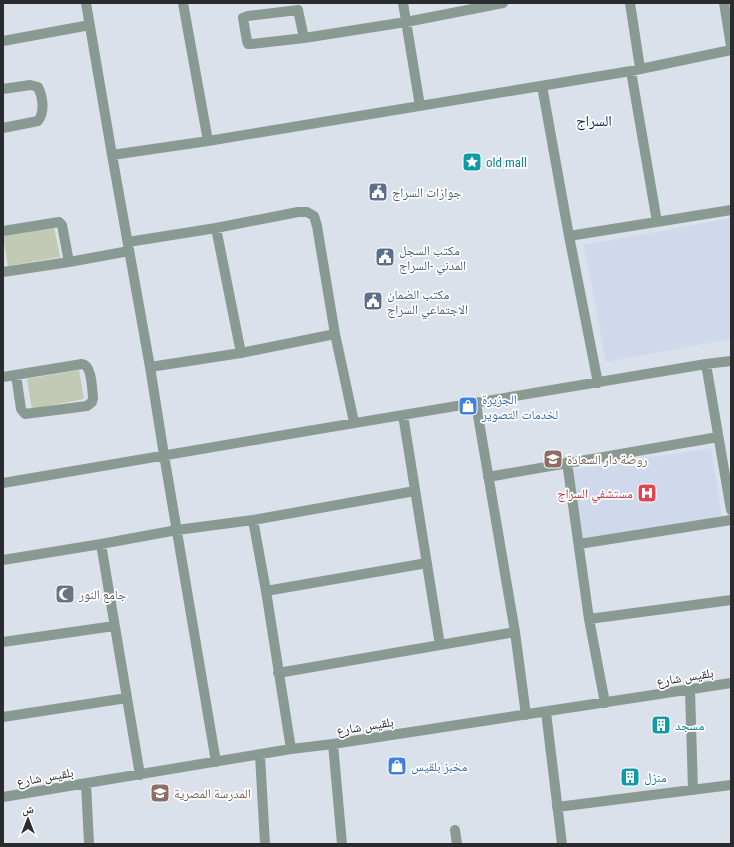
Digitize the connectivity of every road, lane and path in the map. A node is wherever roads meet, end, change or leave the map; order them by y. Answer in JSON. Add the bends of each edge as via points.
{"nodes":[{"id":1,"x":86,"y":3,"type":"edge"},
{"id":2,"x":183,"y":3,"type":"edge"},
{"id":3,"x":403,"y":3,"type":"edge"},
{"id":4,"x":503,"y":3,"type":"edge"},
{"id":5,"x":630,"y":3,"type":"edge"},
{"id":6,"x":724,"y":3,"type":"edge"},
{"id":7,"x":406,"y":22,"type":"junction"},
{"id":8,"x":90,"y":25,"type":"junction"},
{"id":9,"x":304,"y":38,"type":"junction"},
{"id":10,"x":3,"y":41,"type":"edge"},
{"id":11,"x":731,"y":46,"type":"edge"},
{"id":12,"x":731,"y":50,"type":"edge"},
{"id":13,"x":636,"y":70,"type":"junction"},
{"id":14,"x":542,"y":86,"type":"junction"},
{"id":15,"x":3,"y":89,"type":"edge"},
{"id":16,"x":420,"y":106,"type":"junction"},
{"id":17,"x":3,"y":128,"type":"edge"},
{"id":18,"x":208,"y":141,"type":"junction"},
{"id":19,"x":112,"y":155,"type":"junction"},
{"id":20,"x":731,"y":210,"type":"edge"},
{"id":21,"x":657,"y":222,"type":"junction"},
{"id":22,"x":216,"y":228,"type":"junction"},
{"id":23,"x":3,"y":231,"type":"edge"},
{"id":24,"x":569,"y":236,"type":"junction"},
{"id":25,"x":128,"y":246,"type":"junction"},
{"id":26,"x":69,"y":262,"type":"junction"},
{"id":27,"x":3,"y":272,"type":"edge"},
{"id":28,"x":335,"y":334,"type":"junction"},
{"id":29,"x":241,"y":353,"type":"junction"},
{"id":30,"x":731,"y":361,"type":"edge"},
{"id":31,"x":706,"y":364,"type":"junction"},
{"id":32,"x":150,"y":366,"type":"junction"},
{"id":33,"x":16,"y":375,"type":"junction"},
{"id":34,"x":3,"y":377,"type":"edge"},
{"id":35,"x":598,"y":382,"type":"junction"},
{"id":36,"x":476,"y":404,"type":"junction"},
{"id":37,"x":403,"y":415,"type":"junction"},
{"id":38,"x":354,"y":422,"type":"junction"},
{"id":39,"x":718,"y":437,"type":"junction"},
{"id":40,"x":164,"y":455,"type":"junction"},
{"id":41,"x":567,"y":462,"type":"junction"},
{"id":42,"x":488,"y":477,"type":"junction"},
{"id":43,"x":3,"y":483,"type":"edge"},
{"id":44,"x":415,"y":491,"type":"junction"},
{"id":45,"x":731,"y":510,"type":"edge"},
{"id":46,"x":253,"y":520,"type":"junction"},
{"id":47,"x":731,"y":520,"type":"edge"},
{"id":48,"x":177,"y":530,"type":"junction"},
{"id":49,"x":101,"y":544,"type":"junction"},
{"id":50,"x":579,"y":544,"type":"junction"},
{"id":51,"x":3,"y":560,"type":"edge"},
{"id":52,"x":427,"y":563,"type":"junction"},
{"id":53,"x":266,"y":591,"type":"junction"},
{"id":54,"x":731,"y":600,"type":"edge"},
{"id":55,"x":590,"y":619,"type":"junction"},
{"id":56,"x":114,"y":626,"type":"junction"},
{"id":57,"x":515,"y":632,"type":"junction"},
{"id":58,"x":3,"y":642,"type":"edge"},
{"id":59,"x":440,"y":645,"type":"junction"},
{"id":60,"x":278,"y":673,"type":"junction"},
{"id":61,"x":731,"y":684,"type":"edge"},
{"id":62,"x":690,"y":690,"type":"junction"},
{"id":63,"x":127,"y":698,"type":"junction"},
{"id":64,"x":605,"y":703,"type":"junction"},
{"id":65,"x":546,"y":712,"type":"junction"},
{"id":66,"x":526,"y":715,"type":"junction"},
{"id":67,"x":3,"y":717,"type":"edge"},
{"id":68,"x":333,"y":744,"type":"junction"},
{"id":69,"x":290,"y":748,"type":"junction"},
{"id":70,"x":260,"y":754,"type":"junction"},
{"id":71,"x":216,"y":762,"type":"junction"},
{"id":72,"x":140,"y":775,"type":"junction"},
{"id":73,"x":86,"y":783,"type":"junction"},
{"id":74,"x":731,"y":785,"type":"edge"},
{"id":75,"x":693,"y":790,"type":"junction"},
{"id":76,"x":3,"y":798,"type":"edge"},
{"id":77,"x":557,"y":807,"type":"junction"},
{"id":78,"x":455,"y":830,"type":"dead end"},
{"id":79,"x":89,"y":844,"type":"edge"},
{"id":80,"x":265,"y":844,"type":"edge"},
{"id":81,"x":342,"y":844,"type":"edge"},
{"id":82,"x":457,"y":844,"type":"edge"},
{"id":83,"x":562,"y":844,"type":"edge"}],
"edges":[{"from":1,"to":8,"type":"street"},
{"from":2,"to":18,"type":"street"},
{"from":3,"to":7,"type":"street"},
{"from":4,"to":7,"type":"street"},
{"from":5,"to":13,"type":"street"},
{"from":6,"to":11,"type":"street"},
{"from":7,"to":9,"type":"street"},
{"from":7,"to":16,"type":"street"},
{"from":8,"to":10,"type":"street"},
{"from":8,"to":19,"type":"street"},
{"from":9,"to":9,"type":"street","via":[[248,44],[243,18],[298,10]]},
{"from":12,"to":13,"type":"street"},
{"from":13,"to":14,"type":"street"},
{"from":13,"to":21,"type":"street"},
{"from":14,"to":16,"type":"street"},
{"from":14,"to":24,"type":"street"},
{"from":15,"to":17,"type":"street","via":[[30,85],[38,87],[41,92],[43,113],[38,121]]},
{"from":16,"to":18,"type":"street"},
{"from":18,"to":19,"type":"street"},
{"from":19,"to":25,"type":"street"},
{"from":20,"to":21,"type":"street"},
{"from":21,"to":24,"type":"street"},
{"from":22,"to":25,"type":"street"},
{"from":22,"to":28,"type":"street","via":[[298,212],[307,212],[314,216]]},
{"from":22,"to":29,"type":"street"},
{"from":23,"to":26,"type":"street","via":[[59,222],[62,225]]},
{"from":24,"to":35,"type":"street"},
{"from":25,"to":26,"type":"street"},
{"from":25,"to":32,"type":"street"},
{"from":26,"to":27,"type":"street"},
{"from":28,"to":29,"type":"street"},
{"from":28,"to":38,"type":"street"},
{"from":29,"to":32,"type":"street"},
{"from":30,"to":31,"type":"street"},
{"from":31,"to":35,"type":"street"},
{"from":31,"to":39,"type":"street"},
{"from":32,"to":40,"type":"street"},
{"from":33,"to":33,"type":"street","via":[[21,409],[25,414],[87,406],[92,402],[89,371],[85,364]]},
{"from":33,"to":34,"type":"street"},
{"from":35,"to":36,"type":"street"},
{"from":36,"to":37,"type":"street"},
{"from":36,"to":42,"type":"street"},
{"from":37,"to":38,"type":"street"},
{"from":37,"to":44,"type":"street"},
{"from":38,"to":40,"type":"street"},
{"from":39,"to":41,"type":"street"},
{"from":39,"to":45,"type":"street"},
{"from":40,"to":43,"type":"street"},
{"from":40,"to":48,"type":"street"},
{"from":41,"to":42,"type":"street"},
{"from":41,"to":50,"type":"street"},
{"from":42,"to":57,"type":"street"},
{"from":44,"to":46,"type":"street"},
{"from":44,"to":52,"type":"street"},
{"from":46,"to":48,"type":"street"},
{"from":46,"to":53,"type":"street"},
{"from":47,"to":50,"type":"street"},
{"from":48,"to":49,"type":"street"},
{"from":48,"to":71,"type":"street"},
{"from":49,"to":51,"type":"street"},
{"from":49,"to":56,"type":"street"},
{"from":50,"to":55,"type":"street"},
{"from":52,"to":53,"type":"street"},
{"from":52,"to":59,"type":"street"},
{"from":53,"to":60,"type":"street"},
{"from":54,"to":55,"type":"street"},
{"from":55,"to":64,"type":"street"},
{"from":56,"to":58,"type":"street"},
{"from":56,"to":63,"type":"street"},
{"from":57,"to":59,"type":"street"},
{"from":57,"to":66,"type":"street"},
{"from":59,"to":60,"type":"street"},
{"from":60,"to":69,"type":"street"},
{"from":61,"to":62,"type":"street","name":"بلقيس شارع"},
{"from":62,"to":64,"type":"street","name":"بلقيس شارع"},
{"from":62,"to":75,"type":"street"},
{"from":63,"to":67,"type":"street"},
{"from":63,"to":72,"type":"street"},
{"from":64,"to":65,"type":"street","name":"بلقيس شارع"},
{"from":65,"to":66,"type":"street","name":"بلقيس شارع"},
{"from":65,"to":77,"type":"street"},
{"from":66,"to":68,"type":"street","name":"بلقيس شارع"},
{"from":68,"to":69,"type":"street","name":"بلقيس شارع"},
{"from":68,"to":81,"type":"street"},
{"from":69,"to":70,"type":"street","name":"بلقيس شارع"},
{"from":70,"to":71,"type":"street","name":"بلقيس شارع"},
{"from":70,"to":80,"type":"street"},
{"from":71,"to":72,"type":"street","name":"بلقيس شارع"},
{"from":72,"to":73,"type":"street","name":"بلقيس شارع"},
{"from":73,"to":76,"type":"street","name":"بلقيس شارع"},
{"from":73,"to":79,"type":"street"},
{"from":74,"to":75,"type":"street"},
{"from":75,"to":77,"type":"street"},
{"from":77,"to":83,"type":"street"},
{"from":78,"to":82,"type":"street"}]}
